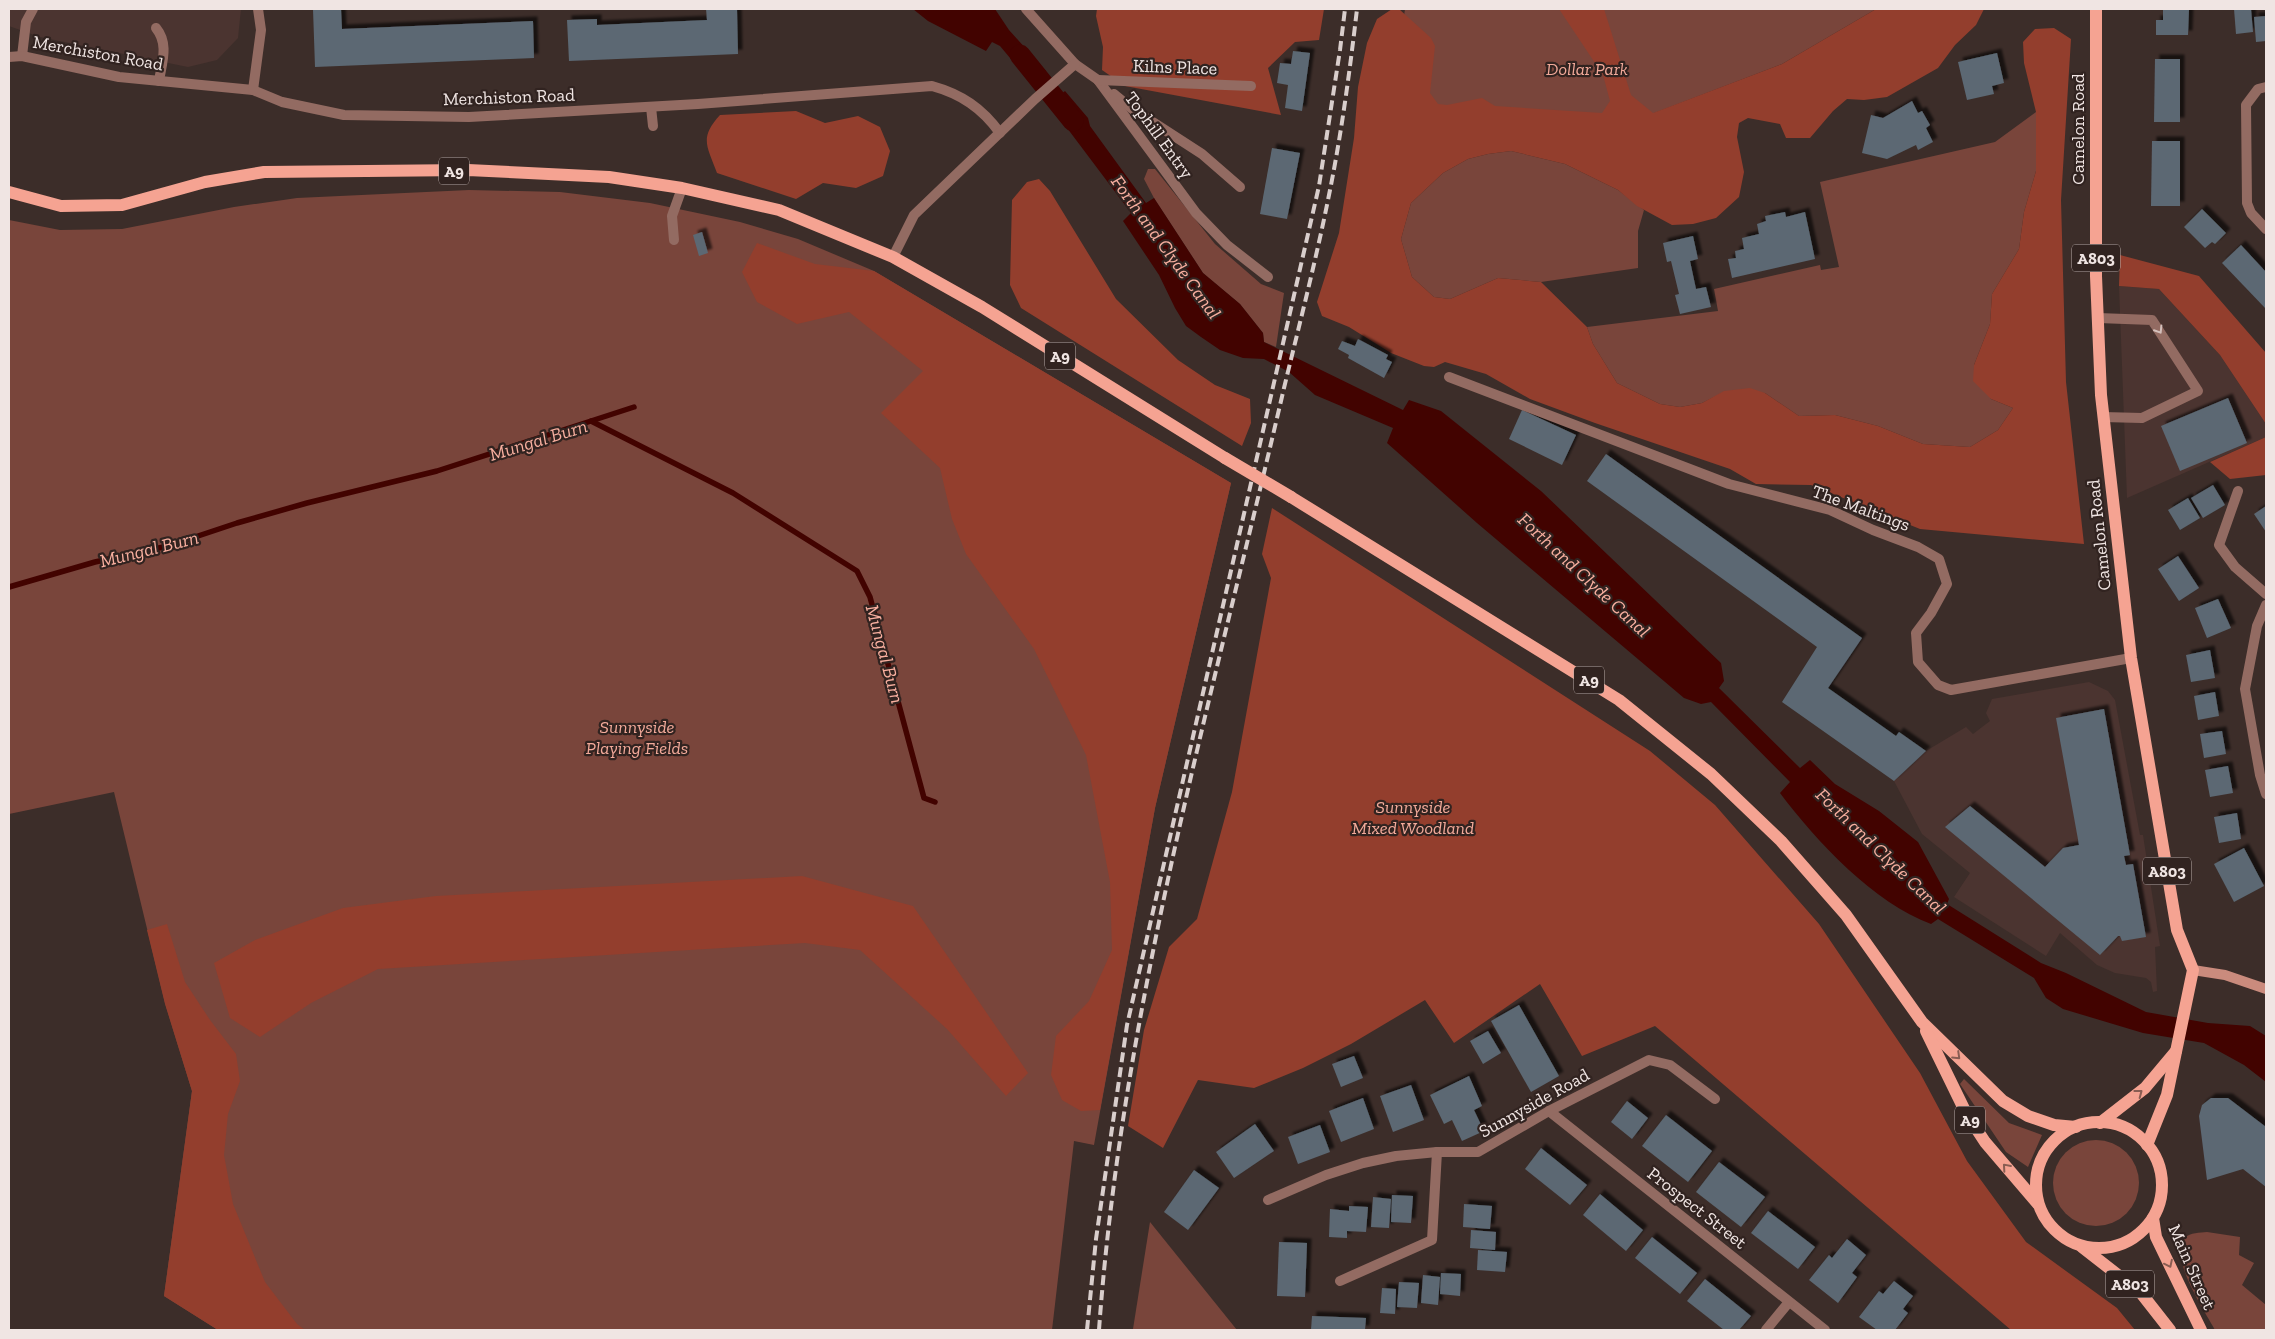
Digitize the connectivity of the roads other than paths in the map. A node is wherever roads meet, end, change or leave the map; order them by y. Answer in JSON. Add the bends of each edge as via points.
{"nodes":[{"id":1,"x":33,"y":9,"type":"edge"},
{"id":2,"x":258,"y":9,"type":"edge"},
{"id":3,"x":1026,"y":9,"type":"edge"},
{"id":4,"x":2096,"y":9,"type":"edge"},
{"id":5,"x":156,"y":28,"type":"dead end"},
{"id":6,"x":22,"y":56,"type":"junction"},
{"id":7,"x":9,"y":57,"type":"edge"},
{"id":8,"x":1075,"y":64,"type":"junction"},
{"id":9,"x":1098,"y":80,"type":"junction"},
{"id":10,"x":159,"y":81,"type":"junction"},
{"id":11,"x":1251,"y":86,"type":"dead end"},
{"id":12,"x":2266,"y":87,"type":"edge"},
{"id":13,"x":253,"y":90,"type":"junction"},
{"id":14,"x":650,"y":107,"type":"junction"},
{"id":15,"x":653,"y":126,"type":"dead end"},
{"id":16,"x":1000,"y":133,"type":"junction"},
{"id":17,"x":1240,"y":187,"type":"dead end"},
{"id":18,"x":682,"y":188,"type":"junction"},
{"id":19,"x":9,"y":192,"type":"edge"},
{"id":20,"x":2266,"y":229,"type":"edge"},
{"id":21,"x":674,"y":240,"type":"dead end"},
{"id":22,"x":893,"y":257,"type":"junction"},
{"id":23,"x":1268,"y":277,"type":"dead end"},
{"id":24,"x":2098,"y":318,"type":"junction"},
{"id":25,"x":1449,"y":377,"type":"dead end"},
{"id":26,"x":2103,"y":416,"type":"junction"},
{"id":27,"x":2238,"y":491,"type":"dead end"},
{"id":28,"x":2266,"y":594,"type":"edge"},
{"id":29,"x":2266,"y":605,"type":"edge"},
{"id":30,"x":2131,"y":658,"type":"junction"},
{"id":31,"x":2266,"y":794,"type":"edge"},
{"id":32,"x":2193,"y":970,"type":"junction"},
{"id":33,"x":2266,"y":989,"type":"edge"},
{"id":34,"x":1922,"y":1022,"type":"junction"},
{"id":35,"x":2178,"y":1050,"type":"junction"},
{"id":36,"x":1715,"y":1099,"type":"dead end"},
{"id":37,"x":1549,"y":1111,"type":"junction"},
{"id":38,"x":2100,"y":1123,"type":"junction"},
{"id":39,"x":2076,"y":1127,"type":"junction"},
{"id":40,"x":2147,"y":1146,"type":"junction"},
{"id":41,"x":1437,"y":1152,"type":"junction"},
{"id":42,"x":1268,"y":1200,"type":"dead end"},
{"id":43,"x":2038,"y":1204,"type":"junction"},
{"id":44,"x":2153,"y":1218,"type":"junction"},
{"id":45,"x":2081,"y":1246,"type":"junction"},
{"id":46,"x":1340,"y":1281,"type":"dead end"},
{"id":47,"x":1789,"y":1302,"type":"junction"},
{"id":48,"x":1766,"y":1330,"type":"edge"},
{"id":49,"x":1825,"y":1330,"type":"edge"},
{"id":50,"x":2170,"y":1330,"type":"edge"},
{"id":51,"x":2201,"y":1330,"type":"edge"}],
"edges":[{"from":1,"to":6,"type":"street","via":[[26,22]]},
{"from":2,"to":13,"type":"street","via":[[261,30]]},
{"from":3,"to":8,"type":"street","name":"Tophill Entry"},
{"from":4,"to":24,"type":"main road","name":"Camelon Road","number":"A803"},
{"from":5,"to":10,"type":"street","via":[[163,37]]},
{"from":6,"to":7,"type":"street","name":"Merchiston Road"},
{"from":6,"to":10,"type":"street","name":"Merchiston Road","via":[[119,77]]},
{"from":8,"to":9,"type":"street","name":"Tophill Entry"},
{"from":8,"to":16,"type":"street"},
{"from":9,"to":11,"type":"street","name":"Kilns Place"},
{"from":9,"to":17,"type":"street","via":[[1131,108],[1202,154]]},
{"from":9,"to":23,"type":"street","name":"Tophill Entry","via":[[1196,213],[1227,245]]},
{"from":10,"to":13,"type":"street","name":"Merchiston Road"},
{"from":12,"to":20,"type":"street","via":[[2251,96],[2246,104],[2246,114],[2247,203]]},
{"from":13,"to":14,"type":"street","name":"Merchiston Road","via":[[282,102],[344,115],[469,117]]},
{"from":14,"to":15,"type":"street"},
{"from":14,"to":16,"type":"street","name":"Merchiston Road","via":[[932,86],[951,91],[971,102]]},
{"from":16,"to":22,"type":"street","via":[[914,214]]},
{"from":18,"to":19,"type":"main road","number":"A9","via":[[609,177],[468,170],[264,172],[205,182],[122,205],[61,206]]},
{"from":18,"to":21,"type":"street","via":[[672,216]]},
{"from":18,"to":22,"type":"main road","number":"A9","via":[[779,210]]},
{"from":22,"to":34,"type":"main road","number":"A9","bridge":true,"via":[[982,307],[1619,700],[1711,774],[1781,841],[1846,915]]},
{"from":24,"to":26,"type":"main road","name":"Camelon Road","number":"A803"},
{"from":24,"to":26,"type":"street","one_way":true,"via":[[2152,320],[2198,392],[2142,418]]},
{"from":25,"to":30,"type":"street","name":"The Maltings","via":[[1729,484],[1830,510],[1939,559],[1947,584],[1916,632],[1918,662],[1938,685],[1951,690]]},
{"from":26,"to":30,"type":"main road","name":"Camelon Road","number":"A803"},
{"from":27,"to":28,"type":"street","via":[[2219,545],[2235,567]]},
{"from":29,"to":31,"type":"street","via":[[2257,626],[2245,689]]},
{"from":30,"to":32,"type":"main road","name":"Camelon Road","number":"A803","via":[[2177,930]]},
{"from":32,"to":33,"type":"main road","via":[[2225,975]]},
{"from":32,"to":35,"type":"main road"},
{"from":34,"to":39,"type":"main road","number":"A9","one_way":true,"via":[[2003,1101],[2037,1119]]},
{"from":43,"to":34,"type":"main road","number":"A9","one_way":true,"via":[[1980,1135]]},
{"from":38,"to":35,"type":"main road","one_way":true,"via":[[2145,1088]]},
{"from":35,"to":40,"type":"main road","via":[[2167,1095]]},
{"from":36,"to":37,"type":"street","name":"Sunnyside Road","via":[[1670,1065],[1649,1060]]},
{"from":37,"to":41,"type":"street","name":"Sunnyside Road","via":[[1478,1152]]},
{"from":37,"to":47,"type":"street","name":"Prospect Street"},
{"from":38,"to":39,"type":"main road"},
{"from":38,"to":40,"type":"main road","via":[[2129,1130]]},
{"from":39,"to":43,"type":"main road","via":[[2050,1144],[2039,1164],[2035,1183]]},
{"from":40,"to":44,"type":"main road","via":[[2156,1158],[2162,1178],[2158,1211]]},
{"from":41,"to":42,"type":"street","name":"Sunnyside Road","via":[[1363,1163]]},
{"from":41,"to":46,"type":"street","via":[[1432,1240]]},
{"from":43,"to":45,"type":"main road","via":[[2048,1223],[2063,1238]]},
{"from":44,"to":45,"type":"main road","via":[[2140,1234],[2122,1244],[2102,1249]]},
{"from":44,"to":51,"type":"main road","name":"Main Street","number":"A803","one_way":true,"via":[[2156,1237]]},
{"from":45,"to":50,"type":"main road","number":"A803","via":[[2141,1293]]},
{"from":47,"to":48,"type":"street"},
{"from":47,"to":49,"type":"street","name":"Prospect Street"}]}
